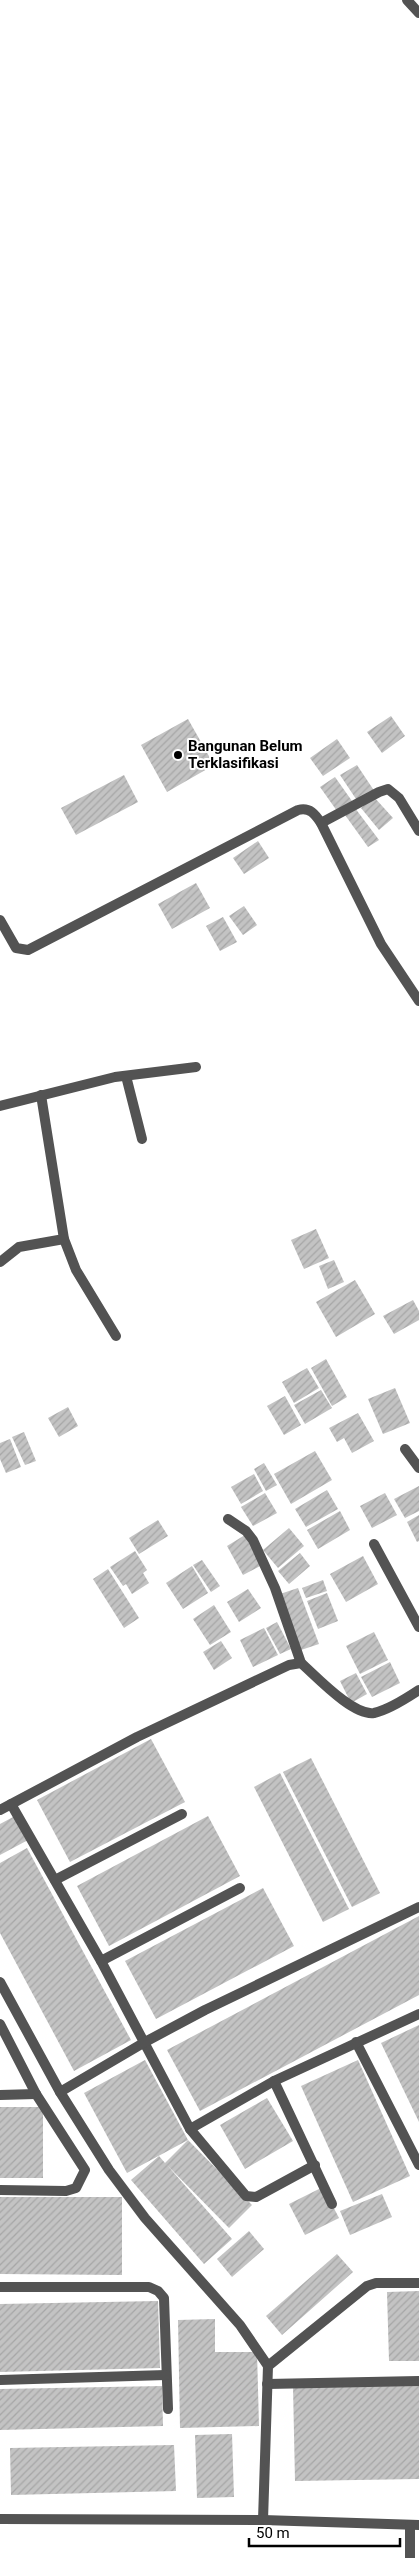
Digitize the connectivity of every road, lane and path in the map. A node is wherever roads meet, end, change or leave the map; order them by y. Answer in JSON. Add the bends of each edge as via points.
{"nodes":[{"id":1,"x":407,"y":0,"type":"edge"},
{"id":2,"x":419,"y":14,"type":"edge"},
{"id":3,"x":321,"y":823,"type":"junction"},
{"id":4,"x":419,"y":831,"type":"edge"},
{"id":5,"x":0,"y":920,"type":"edge"},
{"id":6,"x":419,"y":1001,"type":"edge"},
{"id":7,"x":196,"y":1067,"type":"dead end"},
{"id":8,"x":126,"y":1076,"type":"junction"},
{"id":9,"x":41,"y":1095,"type":"junction"},
{"id":10,"x":0,"y":1106,"type":"edge"},
{"id":11,"x":142,"y":1139,"type":"dead end"},
{"id":12,"x":64,"y":1239,"type":"junction"},
{"id":13,"x":0,"y":1262,"type":"edge"},
{"id":14,"x":116,"y":1336,"type":"dead end"},
{"id":15,"x":405,"y":1449,"type":"dead end"},
{"id":16,"x":419,"y":1468,"type":"edge"},
{"id":17,"x":228,"y":1519,"type":"dead end"},
{"id":18,"x":374,"y":1544,"type":"dead end"},
{"id":19,"x":419,"y":1626,"type":"edge"},
{"id":20,"x":301,"y":1663,"type":"junction"},
{"id":21,"x":418,"y":1694,"type":"edge"},
{"id":22,"x":11,"y":1804,"type":"junction"},
{"id":23,"x":0,"y":1810,"type":"edge"},
{"id":24,"x":182,"y":1814,"type":"dead end"},
{"id":25,"x":55,"y":1880,"type":"junction"},
{"id":26,"x":240,"y":1888,"type":"dead end"},
{"id":27,"x":419,"y":1907,"type":"edge"},
{"id":28,"x":101,"y":1961,"type":"junction"},
{"id":29,"x":0,"y":1982,"type":"edge"},
{"id":30,"x":419,"y":2014,"type":"edge"},
{"id":31,"x":0,"y":2024,"type":"edge"},
{"id":32,"x":145,"y":2042,"type":"junction"},
{"id":33,"x":356,"y":2042,"type":"junction"},
{"id":34,"x":274,"y":2081,"type":"junction"},
{"id":35,"x":60,"y":2092,"type":"junction"},
{"id":36,"x":36,"y":2094,"type":"junction"},
{"id":37,"x":0,"y":2095,"type":"edge"},
{"id":38,"x":190,"y":2129,"type":"junction"},
{"id":39,"x":419,"y":2165,"type":"edge"},
{"id":40,"x":315,"y":2166,"type":"junction"},
{"id":41,"x":0,"y":2190,"type":"edge"},
{"id":42,"x":332,"y":2204,"type":"dead end"},
{"id":43,"x":419,"y":2283,"type":"edge"},
{"id":44,"x":0,"y":2287,"type":"edge"},
{"id":45,"x":268,"y":2366,"type":"junction"},
{"id":46,"x":166,"y":2375,"type":"junction"},
{"id":47,"x":0,"y":2380,"type":"edge"},
{"id":48,"x":419,"y":2381,"type":"edge"},
{"id":49,"x":267,"y":2384,"type":"junction"},
{"id":50,"x":168,"y":2409,"type":"dead end"},
{"id":51,"x":0,"y":2519,"type":"edge"},
{"id":52,"x":262,"y":2520,"type":"junction"},
{"id":53,"x":415,"y":2525,"type":"edge"},
{"id":54,"x":410,"y":2558,"type":"edge"}],
"edges":[{"from":1,"to":2,"type":"street"},
{"from":3,"to":4,"type":"street","via":[[388,789],[399,798]]},
{"from":3,"to":5,"type":"street","via":[[314,812],[298,810],[28,950],[16,948]]},
{"from":3,"to":6,"type":"street","via":[[381,944]]},
{"from":7,"to":8,"type":"street"},
{"from":8,"to":9,"type":"street"},
{"from":8,"to":11,"type":"street"},
{"from":9,"to":10,"type":"street"},
{"from":9,"to":12,"type":"street"},
{"from":12,"to":13,"type":"street","via":[[19,1247]]},
{"from":12,"to":14,"type":"street","via":[[76,1270]]},
{"from":15,"to":16,"type":"street"},
{"from":17,"to":20,"type":"street","via":[[253,1540],[275,1588]]},
{"from":18,"to":19,"type":"street"},
{"from":20,"to":21,"type":"street","via":[[346,1702],[363,1712],[376,1712]]},
{"from":20,"to":22,"type":"street","via":[[277,1669],[137,1737]]},
{"from":22,"to":23,"type":"street"},
{"from":22,"to":25,"type":"street"},
{"from":24,"to":25,"type":"street"},
{"from":25,"to":28,"type":"street"},
{"from":26,"to":28,"type":"street"},
{"from":27,"to":32,"type":"street"},
{"from":28,"to":32,"type":"street"},
{"from":29,"to":35,"type":"street"},
{"from":30,"to":33,"type":"street"},
{"from":31,"to":36,"type":"street"},
{"from":32,"to":35,"type":"street"},
{"from":32,"to":38,"type":"street"},
{"from":33,"to":34,"type":"street"},
{"from":33,"to":39,"type":"street"},
{"from":34,"to":38,"type":"street"},
{"from":34,"to":40,"type":"street"},
{"from":35,"to":45,"type":"street","via":[[109,2170],[145,2218],[240,2325]]},
{"from":36,"to":37,"type":"street"},
{"from":36,"to":41,"type":"street","via":[[85,2170],[83,2177],[76,2188],[66,2191]]},
{"from":38,"to":40,"type":"street","via":[[246,2196],[256,2197]]},
{"from":40,"to":42,"type":"street"},
{"from":43,"to":45,"type":"street","via":[[367,2286]]},
{"from":44,"to":46,"type":"street","via":[[149,2287],[158,2291],[164,2298]]},
{"from":45,"to":49,"type":"street"},
{"from":46,"to":47,"type":"street"},
{"from":46,"to":50,"type":"street"},
{"from":48,"to":49,"type":"street"},
{"from":49,"to":52,"type":"street"},
{"from":51,"to":52,"type":"street"},
{"from":52,"to":53,"type":"street"},
{"from":53,"to":54,"type":"street"}]}
